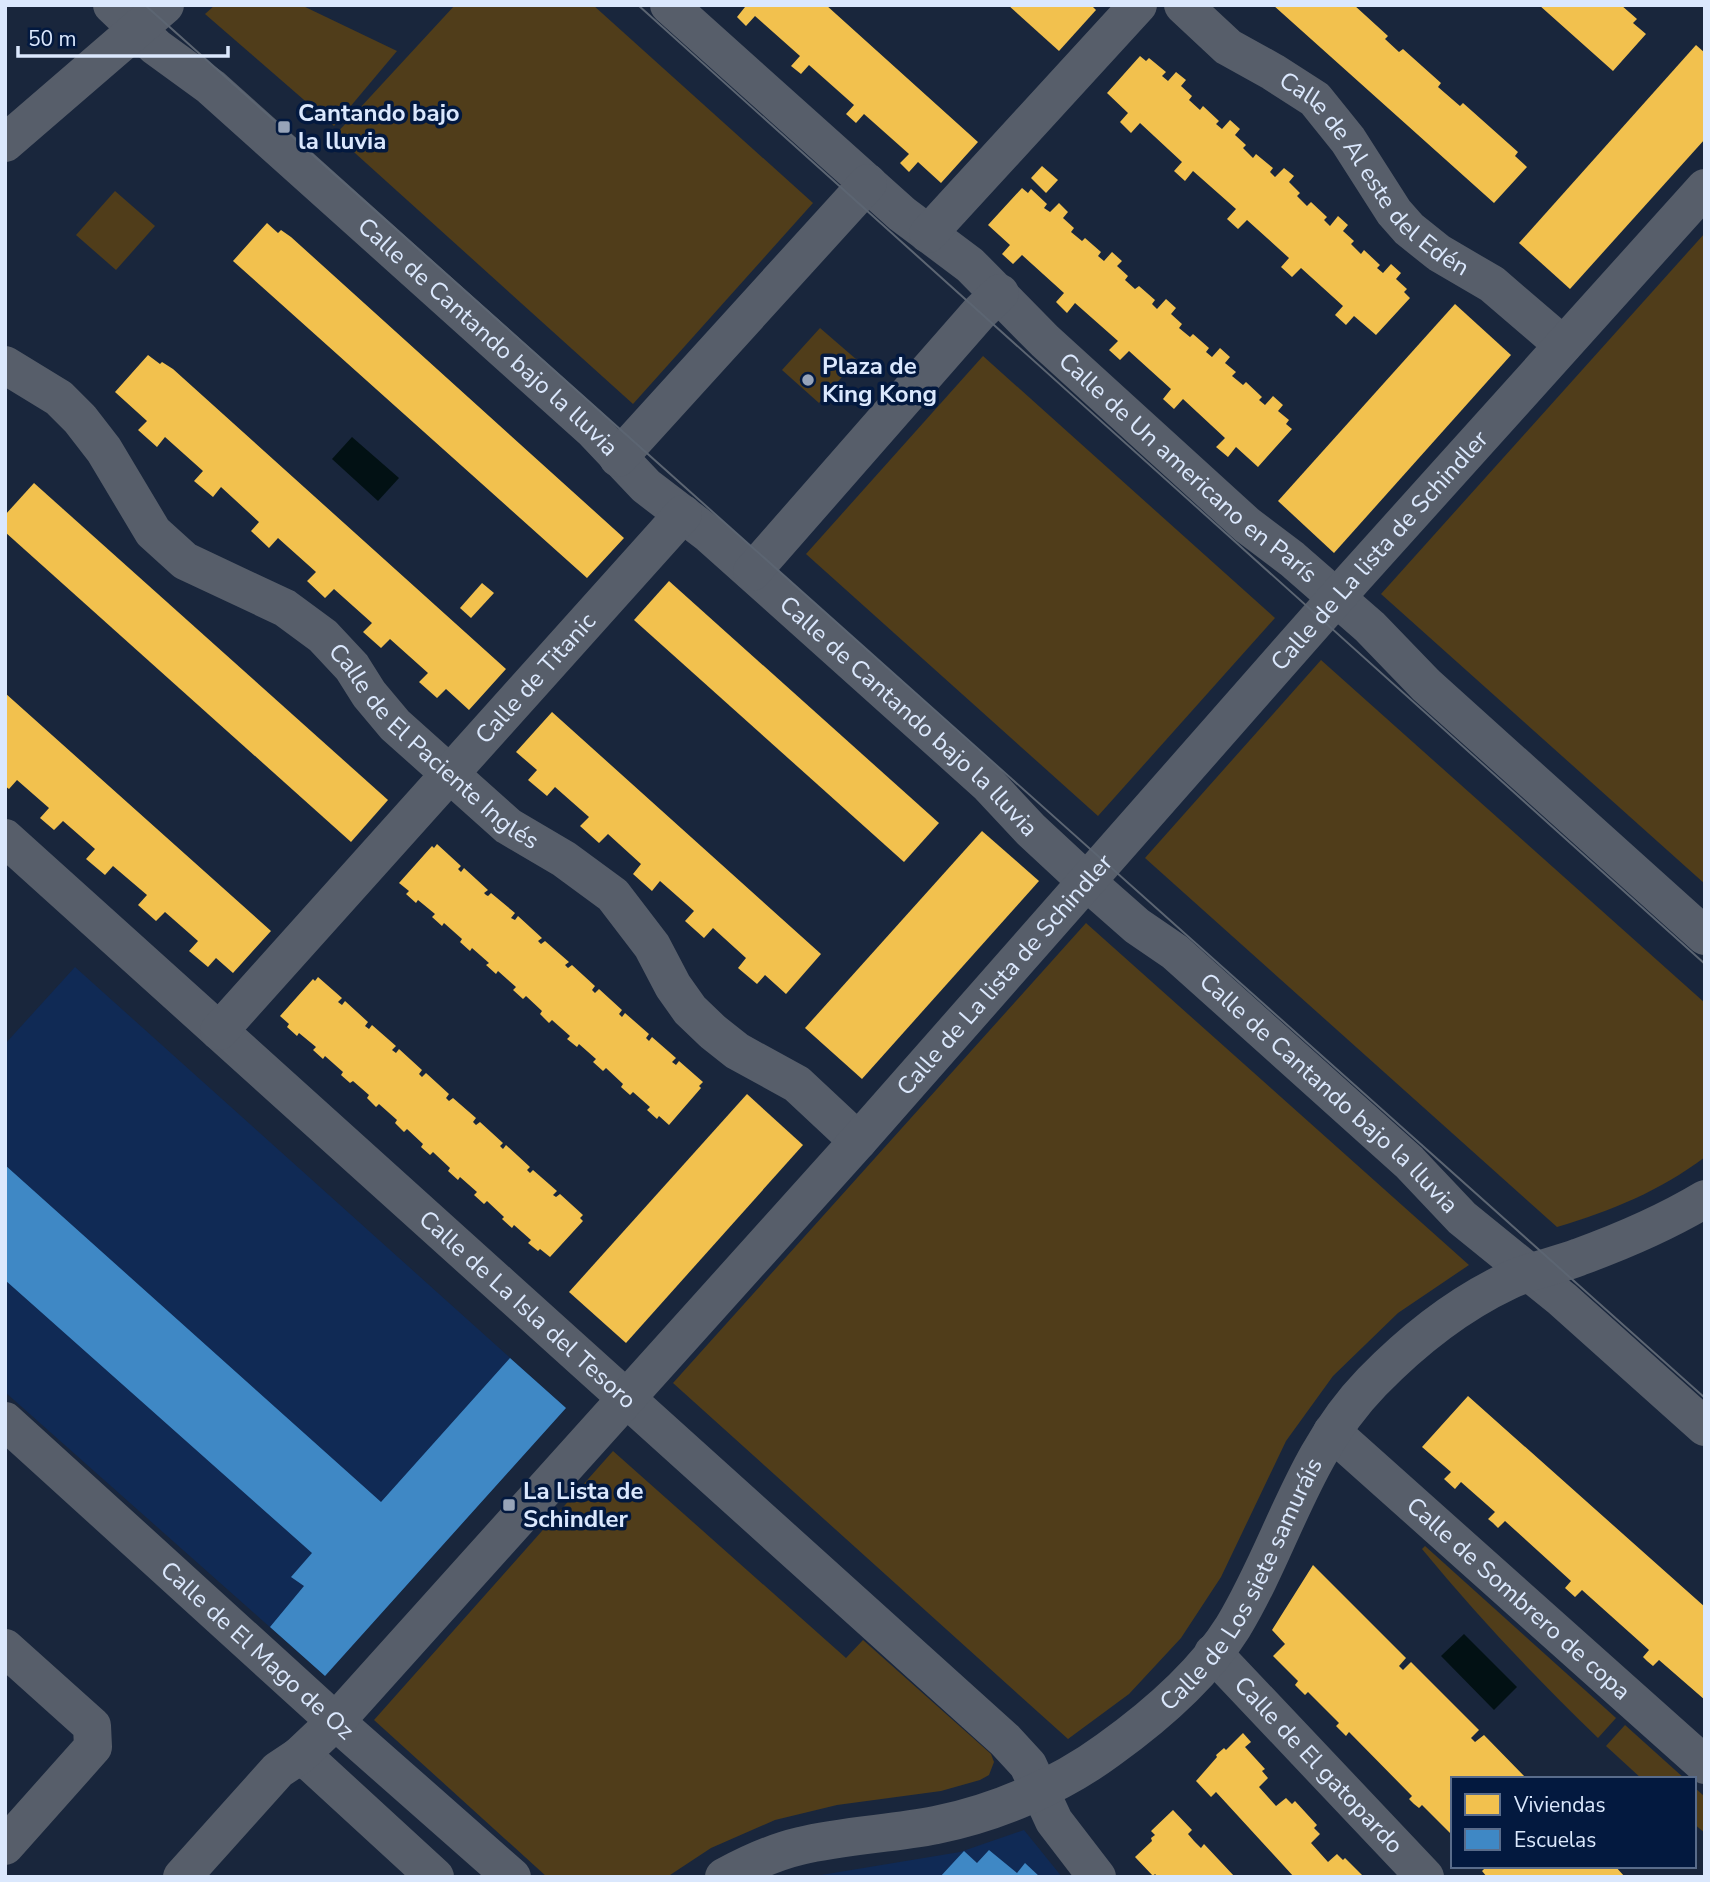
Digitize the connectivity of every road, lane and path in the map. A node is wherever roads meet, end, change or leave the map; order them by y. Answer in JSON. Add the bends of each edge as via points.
{"nodes":[{"id":1,"x":165,"y":5,"type":"edge"},
{"id":2,"x":669,"y":5,"type":"edge"},
{"id":3,"x":1138,"y":5,"type":"edge"},
{"id":4,"x":1183,"y":5,"type":"edge"},
{"id":5,"x":124,"y":18,"type":"edge"},
{"id":6,"x":5,"y":143,"type":"edge"},
{"id":7,"x":867,"y":183,"type":"junction"},
{"id":8,"x":1705,"y":188,"type":"edge"},
{"id":9,"x":928,"y":234,"type":"junction"},
{"id":10,"x":1000,"y":293,"type":"junction"},
{"id":11,"x":1563,"y":345,"type":"junction"},
{"id":12,"x":5,"y":365,"type":"edge"},
{"id":13,"x":618,"y":458,"type":"junction"},
{"id":14,"x":684,"y":514,"type":"junction"},
{"id":15,"x":751,"y":572,"type":"junction"},
{"id":16,"x":1337,"y":598,"type":"junction"},
{"id":17,"x":452,"y":774,"type":"junction"},
{"id":18,"x":5,"y":838,"type":"edge"},
{"id":19,"x":1087,"y":882,"type":"junction"},
{"id":20,"x":1705,"y":936,"type":"edge"},
{"id":21,"x":219,"y":1031,"type":"junction"},
{"id":22,"x":858,"y":1141,"type":"junction"},
{"id":23,"x":1705,"y":1199,"type":"edge"},
{"id":24,"x":1529,"y":1272,"type":"junction"},
{"id":25,"x":625,"y":1399,"type":"junction"},
{"id":26,"x":5,"y":1422,"type":"edge"},
{"id":27,"x":1705,"y":1427,"type":"edge"},
{"id":28,"x":1332,"y":1432,"type":"junction"},
{"id":29,"x":5,"y":1648,"type":"edge"},
{"id":30,"x":1213,"y":1653,"type":"junction"},
{"id":31,"x":336,"y":1721,"type":"junction"},
{"id":32,"x":299,"y":1756,"type":"junction"},
{"id":33,"x":1705,"y":1765,"type":"edge"},
{"id":34,"x":1040,"y":1788,"type":"junction"},
{"id":35,"x":5,"y":1846,"type":"edge"},
{"id":36,"x":182,"y":1877,"type":"edge"},
{"id":37,"x":435,"y":1877,"type":"edge"},
{"id":38,"x":512,"y":1877,"type":"edge"},
{"id":39,"x":724,"y":1877,"type":"edge"},
{"id":40,"x":1097,"y":1877,"type":"edge"},
{"id":41,"x":1425,"y":1877,"type":"edge"}],
"edges":[{"from":1,"to":5,"type":"street"},
{"from":2,"to":7,"type":"street","name":"Calle de Un americano en París"},
{"from":3,"to":9,"type":"street"},
{"from":4,"to":11,"type":"street","name":"Calle de Al este del Edén","via":[[1228,47],[1315,99],[1409,229],[1492,284]]},
{"from":5,"to":6,"type":"street"},
{"from":5,"to":13,"type":"street","name":"Calle de Cantando bajo la lluvia","via":[[222,96],[592,429]]},
{"from":7,"to":9,"type":"street","name":"Calle de Un americano en París"},
{"from":7,"to":13,"type":"street"},
{"from":8,"to":11,"type":"street","name":"Calle de La lista de Schindler"},
{"from":9,"to":10,"type":"street","name":"Calle de Un americano en París"},
{"from":10,"to":15,"type":"street"},
{"from":10,"to":16,"type":"street","name":"Calle de Un americano en París","via":[[1045,341],[1247,525]]},
{"from":11,"to":16,"type":"street","name":"Calle de La lista de Schindler"},
{"from":12,"to":17,"type":"street","name":"Calle de El Paciente Inglés","via":[[59,398],[80,419],[153,533],[185,561],[285,608],[323,636],[395,725]]},
{"from":13,"to":14,"type":"street","name":"Calle de Cantando bajo la lluvia"},
{"from":14,"to":15,"type":"street","name":"Calle de Cantando bajo la lluvia"},
{"from":14,"to":17,"type":"street","name":"Calle de Titanic"},
{"from":15,"to":19,"type":"street","name":"Calle de Cantando bajo la lluvia","via":[[988,784]]},
{"from":16,"to":19,"type":"street","name":"Calle de La lista de Schindler"},
{"from":16,"to":20,"type":"street","name":"Calle de Un americano en París","via":[[1426,685]]},
{"from":17,"to":21,"type":"street","name":"Calle de Titanic"},
{"from":17,"to":22,"type":"street","name":"Calle de El Paciente Inglés","via":[[508,826],[613,895],[652,946],[690,1010],[737,1051],[797,1084]]},
{"from":18,"to":21,"type":"street","name":"Calle de La Isla del Tesoro"},
{"from":19,"to":22,"type":"street","name":"Calle de La lista de Schindler"},
{"from":19,"to":24,"type":"street","name":"Calle de Cantando bajo la lluvia","via":[[1175,952],[1409,1162],[1462,1219]]},
{"from":21,"to":25,"type":"street","name":"Calle de La Isla del Tesoro"},
{"from":22,"to":25,"type":"street","name":"Calle de La lista de Schindler"},
{"from":23,"to":24,"type":"street","name":"Calle de Los siete samuráis","via":[[1642,1233]]},
{"from":24,"to":27,"type":"street","name":"Calle de Cantando bajo la lluvia"},
{"from":24,"to":28,"type":"street","name":"Calle de Los siete samuráis","via":[[1485,1293],[1429,1330],[1370,1384]]},
{"from":25,"to":31,"type":"street","name":"Calle de La lista de Schindler"},
{"from":25,"to":34,"type":"street","name":"Calle de La Isla del Tesoro","via":[[1005,1740],[1028,1765]]},
{"from":26,"to":31,"type":"street","name":"Calle de El Mago de Oz"},
{"from":28,"to":30,"type":"street","name":"Calle de Los siete samuráis","via":[[1300,1487],[1242,1611]]},
{"from":28,"to":33,"type":"street","name":"Calle de Sombrero de copa"},
{"from":29,"to":35,"type":"street","via":[[92,1726],[93,1747]]},
{"from":30,"to":34,"type":"street","name":"Calle de Los siete samuráis","via":[[1128,1735]]},
{"from":30,"to":41,"type":"street","name":"Calle de El gatopardo"},
{"from":31,"to":32,"type":"street","name":"Calle de La lista de Schindler"},
{"from":31,"to":38,"type":"street","name":"Calle de El Mago de Oz"},
{"from":32,"to":36,"type":"street","name":"Calle de La lista de Schindler","via":[[278,1770]]},
{"from":32,"to":37,"type":"street"},
{"from":34,"to":39,"type":"street","name":"Calle de Los siete samuráis","via":[[993,1810],[946,1823],[796,1846]]},
{"from":34,"to":40,"type":"street","name":"Calle de La Isla del Tesoro","via":[[1054,1821]]}]}
